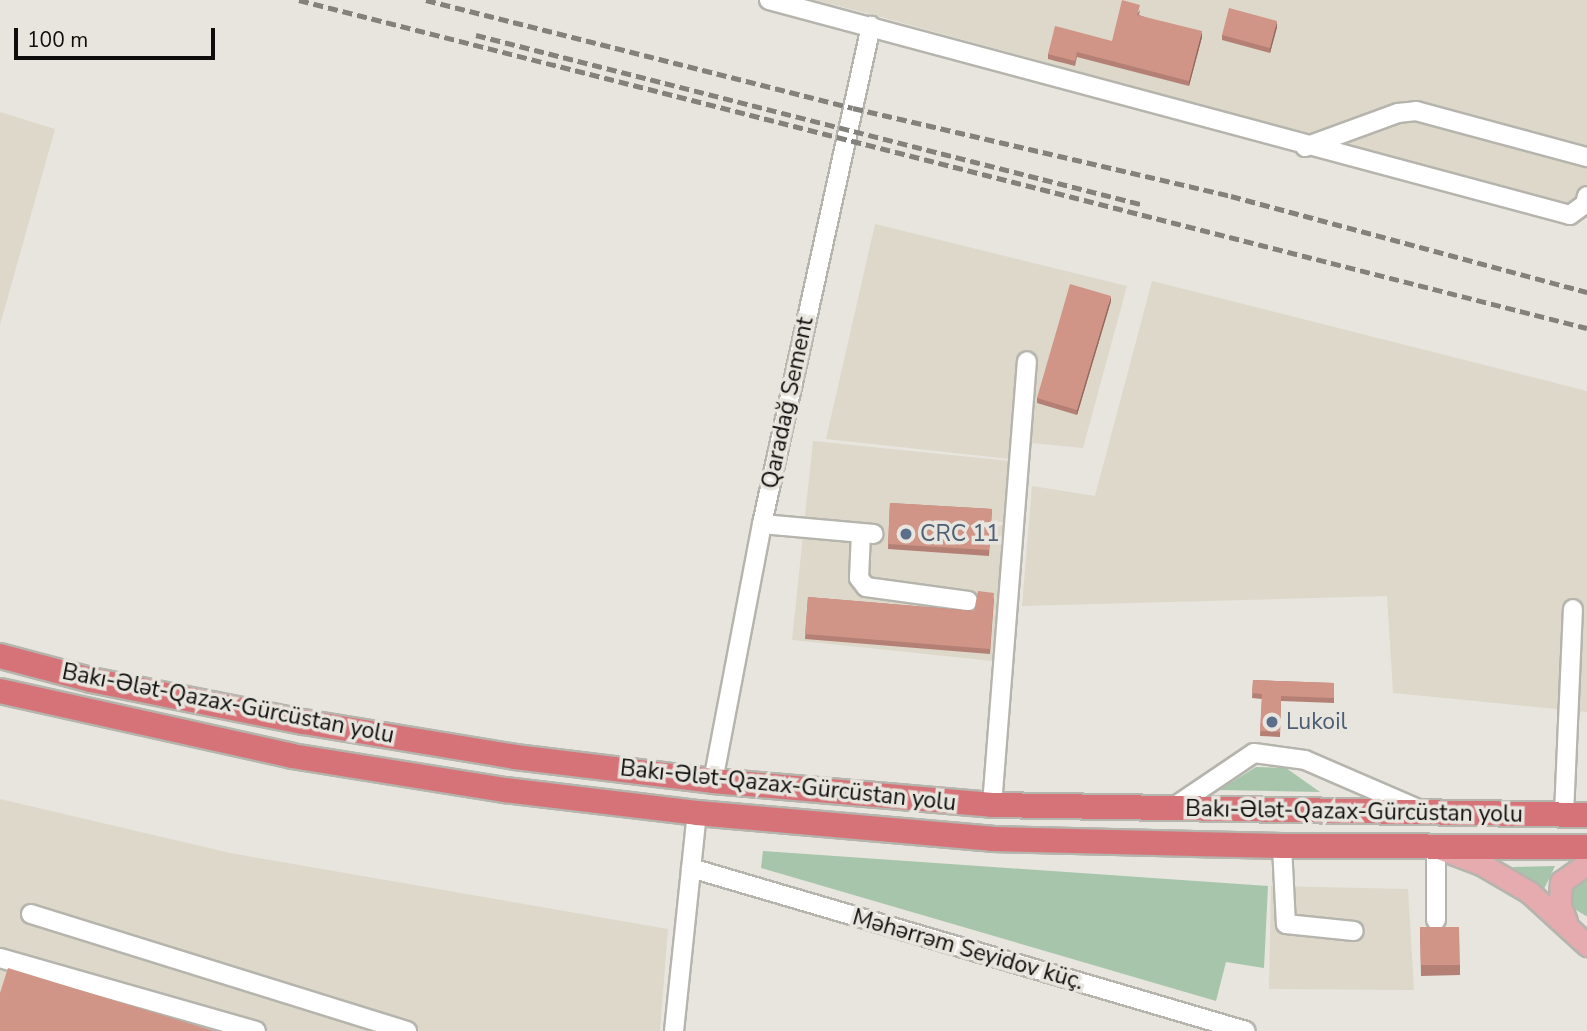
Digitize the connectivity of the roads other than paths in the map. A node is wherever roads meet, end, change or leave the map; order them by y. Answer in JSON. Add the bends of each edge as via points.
{"nodes":[{"id":1,"x":769,"y":0,"type":"edge"},
{"id":2,"x":871,"y":26,"type":"junction"},
{"id":3,"x":1305,"y":147,"type":"junction"},
{"id":4,"x":1587,"y":157,"type":"edge"},
{"id":5,"x":1587,"y":196,"type":"edge"},
{"id":6,"x":1027,"y":361,"type":"dead end"},
{"id":7,"x":762,"y":524,"type":"junction"},
{"id":8,"x":968,"y":601,"type":"dead end"},
{"id":9,"x":1573,"y":609,"type":"dead end"},
{"id":10,"x":0,"y":656,"type":"edge"},
{"id":11,"x":0,"y":691,"type":"edge"},
{"id":12,"x":713,"y":781,"type":"junction"},
{"id":13,"x":992,"y":805,"type":"junction"},
{"id":14,"x":1169,"y":810,"type":"junction"},
{"id":15,"x":697,"y":813,"type":"junction"},
{"id":16,"x":1425,"y":813,"type":"junction"},
{"id":17,"x":1575,"y":815,"type":"edge"},
{"id":18,"x":1282,"y":846,"type":"junction"},
{"id":19,"x":1587,"y":847,"type":"edge"},
{"id":20,"x":1436,"y":848,"type":"junction"},
{"id":21,"x":1587,"y":864,"type":"edge"},
{"id":22,"x":691,"y":868,"type":"junction"},
{"id":23,"x":32,"y":914,"type":"dead end"},
{"id":24,"x":1436,"y":920,"type":"dead end"},
{"id":25,"x":1566,"y":921,"type":"junction"},
{"id":26,"x":1354,"y":931,"type":"dead end"},
{"id":27,"x":1587,"y":945,"type":"edge"},
{"id":28,"x":0,"y":958,"type":"edge"},
{"id":29,"x":256,"y":1031,"type":"edge"},
{"id":30,"x":407,"y":1031,"type":"edge"},
{"id":31,"x":674,"y":1031,"type":"edge"},
{"id":32,"x":1245,"y":1031,"type":"edge"}],
"edges":[{"from":1,"to":2,"type":"street"},
{"from":2,"to":3,"type":"street"},
{"from":2,"to":7,"type":"street","name":"Qaradağ Sement"},
{"from":3,"to":4,"type":"street","via":[[1398,113],[1416,111]]},
{"from":3,"to":5,"type":"street","via":[[1570,215],[1585,204]]},
{"from":6,"to":13,"type":"street"},
{"from":7,"to":8,"type":"street","via":[[867,534],[859,578],[866,587]]},
{"from":7,"to":12,"type":"street","name":"Qaradağ Sement"},
{"from":9,"to":17,"type":"street"},
{"from":10,"to":12,"type":"highway","name":"Bakı-Ələt-Qazax-Gürcüstan yolu","via":[[91,680],[304,722],[515,757]]},
{"from":11,"to":15,"type":"highway","name":"Bakı-Ələt-Qazax-Gürcüstan yolu","via":[[292,756],[505,790]]},
{"from":12,"to":13,"type":"highway","name":"Bakı-Ələt-Qazax-Gürcüstan yolu"},
{"from":13,"to":14,"type":"highway","name":"Bakı-Ələt-Qazax-Gürcüstan yolu"},
{"from":14,"to":16,"type":"highway","name":"Bakı-Ələt-Qazax-Gürcüstan yolu"},
{"from":14,"to":16,"type":"street","via":[[1254,753],[1305,760]]},
{"from":15,"to":18,"type":"highway","name":"Bakı-Ələt-Qazax-Gürcüstan yolu","via":[[992,839]]},
{"from":15,"to":22,"type":"street"},
{"from":16,"to":17,"type":"highway","name":"Bakı-Ələt-Qazax-Gürcüstan yolu"},
{"from":18,"to":20,"type":"highway","name":"Bakı-Ələt-Qazax-Gürcüstan yolu"},
{"from":18,"to":26,"type":"street","via":[[1286,924]]},
{"from":19,"to":20,"type":"highway","name":"Bakı-Ələt-Qazax-Gürcüstan yolu"},
{"from":20,"to":24,"type":"street"},
{"from":20,"to":25,"type":"main road","via":[[1508,878]]},
{"from":21,"to":25,"type":"main road","via":[[1561,882],[1558,891]]},
{"from":22,"to":31,"type":"street"},
{"from":22,"to":32,"type":"street","name":"Məhərrəm Seyidov küç."},
{"from":23,"to":30,"type":"street"},
{"from":25,"to":27,"type":"main road"},
{"from":28,"to":29,"type":"street"}]}
